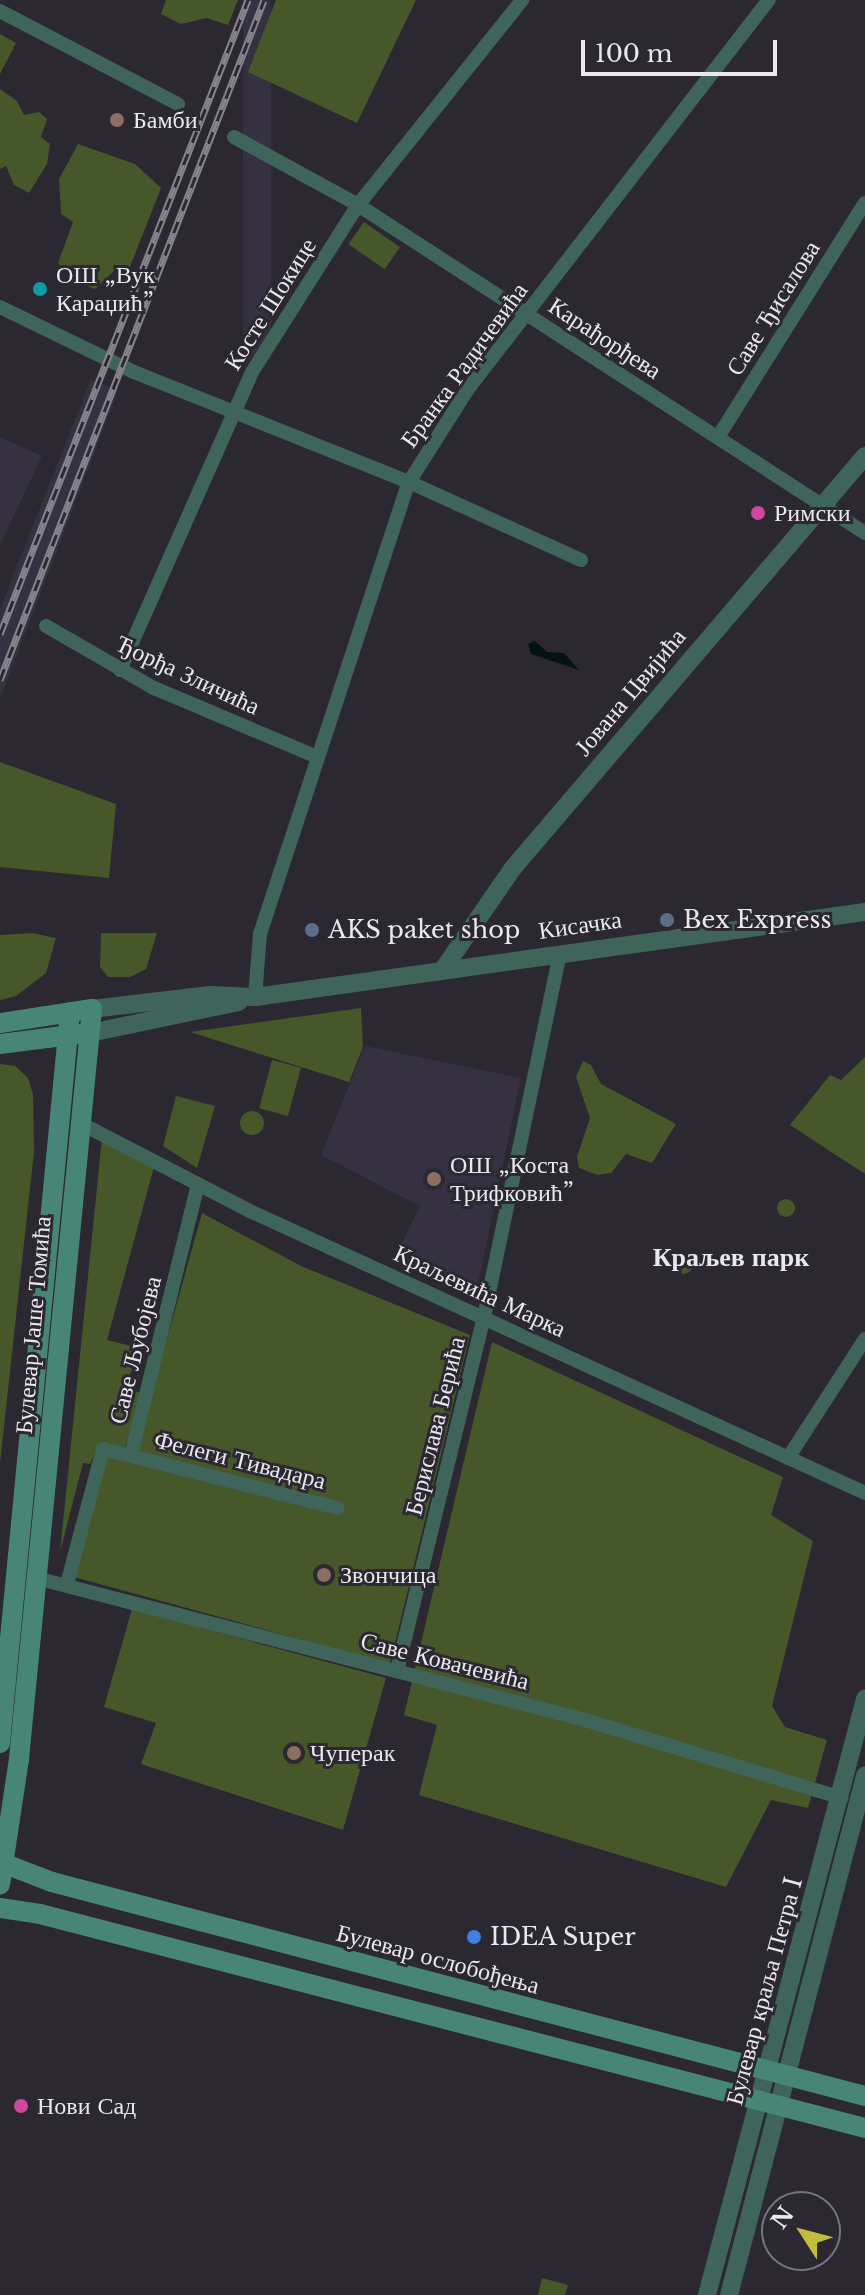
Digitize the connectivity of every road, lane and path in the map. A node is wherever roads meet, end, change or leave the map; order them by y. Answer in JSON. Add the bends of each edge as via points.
{"nodes":[{"id":1,"x":522,"y":0,"type":"edge"},
{"id":2,"x":769,"y":0,"type":"edge"},
{"id":3,"x":0,"y":11,"type":"edge"},
{"id":4,"x":178,"y":104,"type":"dead end"},
{"id":5,"x":234,"y":137,"type":"dead end"},
{"id":6,"x":865,"y":203,"type":"edge"},
{"id":7,"x":358,"y":205,"type":"junction"},
{"id":8,"x":0,"y":307,"type":"edge"},
{"id":9,"x":527,"y":314,"type":"junction"},
{"id":10,"x":232,"y":413,"type":"junction"},
{"id":11,"x":718,"y":437,"type":"junction"},
{"id":12,"x":865,"y":456,"type":"edge"},
{"id":13,"x":409,"y":482,"type":"junction"},
{"id":14,"x":823,"y":503,"type":"junction"},
{"id":15,"x":865,"y":533,"type":"edge"},
{"id":16,"x":581,"y":560,"type":"dead end"},
{"id":17,"x":46,"y":626,"type":"dead end"},
{"id":18,"x":120,"y":670,"type":"junction"},
{"id":19,"x":315,"y":756,"type":"junction"},
{"id":20,"x":865,"y":912,"type":"edge"},
{"id":21,"x":560,"y":954,"type":"junction"},
{"id":22,"x":444,"y":968,"type":"junction"},
{"id":23,"x":255,"y":997,"type":"junction"},
{"id":24,"x":92,"y":1009,"type":"junction"},
{"id":25,"x":70,"y":1012,"type":"junction"},
{"id":26,"x":0,"y":1023,"type":"edge"},
{"id":27,"x":90,"y":1033,"type":"junction"},
{"id":28,"x":68,"y":1036,"type":"junction"},
{"id":29,"x":0,"y":1044,"type":"edge"},
{"id":30,"x":80,"y":1123,"type":"junction"},
{"id":31,"x":198,"y":1184,"type":"junction"},
{"id":32,"x":484,"y":1317,"type":"junction"},
{"id":33,"x":865,"y":1339,"type":"edge"},
{"id":34,"x":131,"y":1455,"type":"junction"},
{"id":35,"x":788,"y":1458,"type":"junction"},
{"id":36,"x":865,"y":1493,"type":"edge"},
{"id":37,"x":338,"y":1508,"type":"dead end"},
{"id":38,"x":36,"y":1578,"type":"junction"},
{"id":39,"x":67,"y":1584,"type":"junction"},
{"id":40,"x":397,"y":1671,"type":"junction"},
{"id":41,"x":865,"y":1699,"type":"edge"},
{"id":42,"x":0,"y":1743,"type":"edge"},
{"id":43,"x":865,"y":1776,"type":"edge"},
{"id":44,"x":855,"y":1802,"type":"edge"},
{"id":45,"x":3,"y":1864,"type":"edge"},
{"id":46,"x":0,"y":1885,"type":"edge"},
{"id":47,"x":0,"y":1908,"type":"edge"},
{"id":48,"x":777,"y":2074,"type":"junction"},
{"id":49,"x":865,"y":2096,"type":"edge"},
{"id":50,"x":769,"y":2103,"type":"junction"},
{"id":51,"x":865,"y":2128,"type":"edge"},
{"id":52,"x":707,"y":2295,"type":"edge"},
{"id":53,"x":729,"y":2295,"type":"edge"}],
"edges":[{"from":1,"to":7,"type":"street","name":"Косте Шокице"},
{"from":2,"to":9,"type":"street","name":"Бранка Радичевића"},
{"from":3,"to":4,"type":"street"},
{"from":5,"to":7,"type":"street","name":"Карађорђева"},
{"from":6,"to":11,"type":"street","name":"Саве Ђисалова"},
{"from":7,"to":9,"type":"street","name":"Карађорђева"},
{"from":7,"to":10,"type":"street","name":"Косте Шокице","via":[[252,372]]},
{"from":8,"to":10,"type":"street","via":[[94,355]]},
{"from":9,"to":11,"type":"street","name":"Карађорђева"},
{"from":9,"to":13,"type":"street","name":"Бранка Радичевића","via":[[468,389]]},
{"from":10,"to":13,"type":"street"},
{"from":10,"to":18,"type":"street","name":"Косте Шокице"},
{"from":11,"to":14,"type":"street","name":"Карађорђева"},
{"from":12,"to":14,"type":"street","name":"Јована Цвијића"},
{"from":13,"to":16,"type":"street"},
{"from":13,"to":19,"type":"street","name":"Бранка Радичевића"},
{"from":14,"to":15,"type":"street","name":"Карађорђева"},
{"from":14,"to":22,"type":"street","name":"Јована Цвијића","via":[[513,868]]},
{"from":17,"to":18,"type":"street","name":"Ђорђа Зличића"},
{"from":18,"to":19,"type":"street","name":"Ђорђа Зличића"},
{"from":19,"to":23,"type":"street","name":"Бранка Радичевића","via":[[260,934]]},
{"from":20,"to":21,"type":"street","name":"Кисачка"},
{"from":21,"to":22,"type":"street","name":"Кисачка"},
{"from":21,"to":32,"type":"street","name":"Берислава Берића"},
{"from":22,"to":23,"type":"street","name":"Кисачка"},
{"from":23,"to":24,"type":"street","name":"Кисачка","via":[[210,995]]},
{"from":23,"to":27,"type":"street","name":"Кисачка","via":[[180,1018]]},
{"from":24,"to":25,"type":"main road","name":"Кисачка"},
{"from":24,"to":27,"type":"main road","name":"Булевар Јаше Томића"},
{"from":25,"to":26,"type":"main road","name":"Кисачка"},
{"from":25,"to":28,"type":"main road","name":"Булевар Јаше Томића"},
{"from":27,"to":28,"type":"main road","name":"Кисачка"},
{"from":27,"to":30,"type":"main road","name":"Булевар Јаше Томића"},
{"from":28,"to":29,"type":"main road","name":"Кисачка"},
{"from":28,"to":42,"type":"main road","name":"Булевар Јаше Томића"},
{"from":30,"to":31,"type":"street","name":"Краљевића Марка"},
{"from":30,"to":38,"type":"main road","name":"Булевар Јаше Томића"},
{"from":31,"to":32,"type":"street","name":"Краљевића Марка"},
{"from":31,"to":34,"type":"street","name":"Саве Љубојева"},
{"from":32,"to":35,"type":"street","name":"Краљевића Марка"},
{"from":32,"to":40,"type":"street","name":"Берислава Берића"},
{"from":33,"to":35,"type":"street"},
{"from":34,"to":37,"type":"street","name":"Фелеги Тивадара"},
{"from":34,"to":39,"type":"street","name":"Саве Љубојева","via":[[103,1449],[100,1454]]},
{"from":35,"to":36,"type":"street","name":"Краљевића Марка"},
{"from":38,"to":39,"type":"street","name":"Саве Ковачевића"},
{"from":38,"to":45,"type":"main road","name":"Булевар Јаше Томића"},
{"from":39,"to":40,"type":"street","name":"Саве Ковачевића"},
{"from":40,"to":44,"type":"street","name":"Саве Ковачевића","via":[[585,1720]]},
{"from":41,"to":44,"type":"street","name":"Булевар краља Петра I"},
{"from":43,"to":44,"type":"street","name":"Булевар краља Петра I"},
{"from":44,"to":48,"type":"street","name":"Булевар краља Петра I"},
{"from":45,"to":46,"type":"main road","name":"Булевар Јаше Томића"},
{"from":45,"to":48,"type":"main road","name":"Булевар ослобођења","via":[[52,1882]]},
{"from":47,"to":50,"type":"main road","via":[[40,1914]]},
{"from":48,"to":49,"type":"main road","name":"Булевар ослобођења"},
{"from":48,"to":50,"type":"street","name":"Булевар краља Петра I"},
{"from":50,"to":51,"type":"main road"},
{"from":50,"to":52,"type":"street","name":"Булевар краља Петра I"},
{"from":50,"to":53,"type":"street","name":"Булевар краља Петра I"}]}
